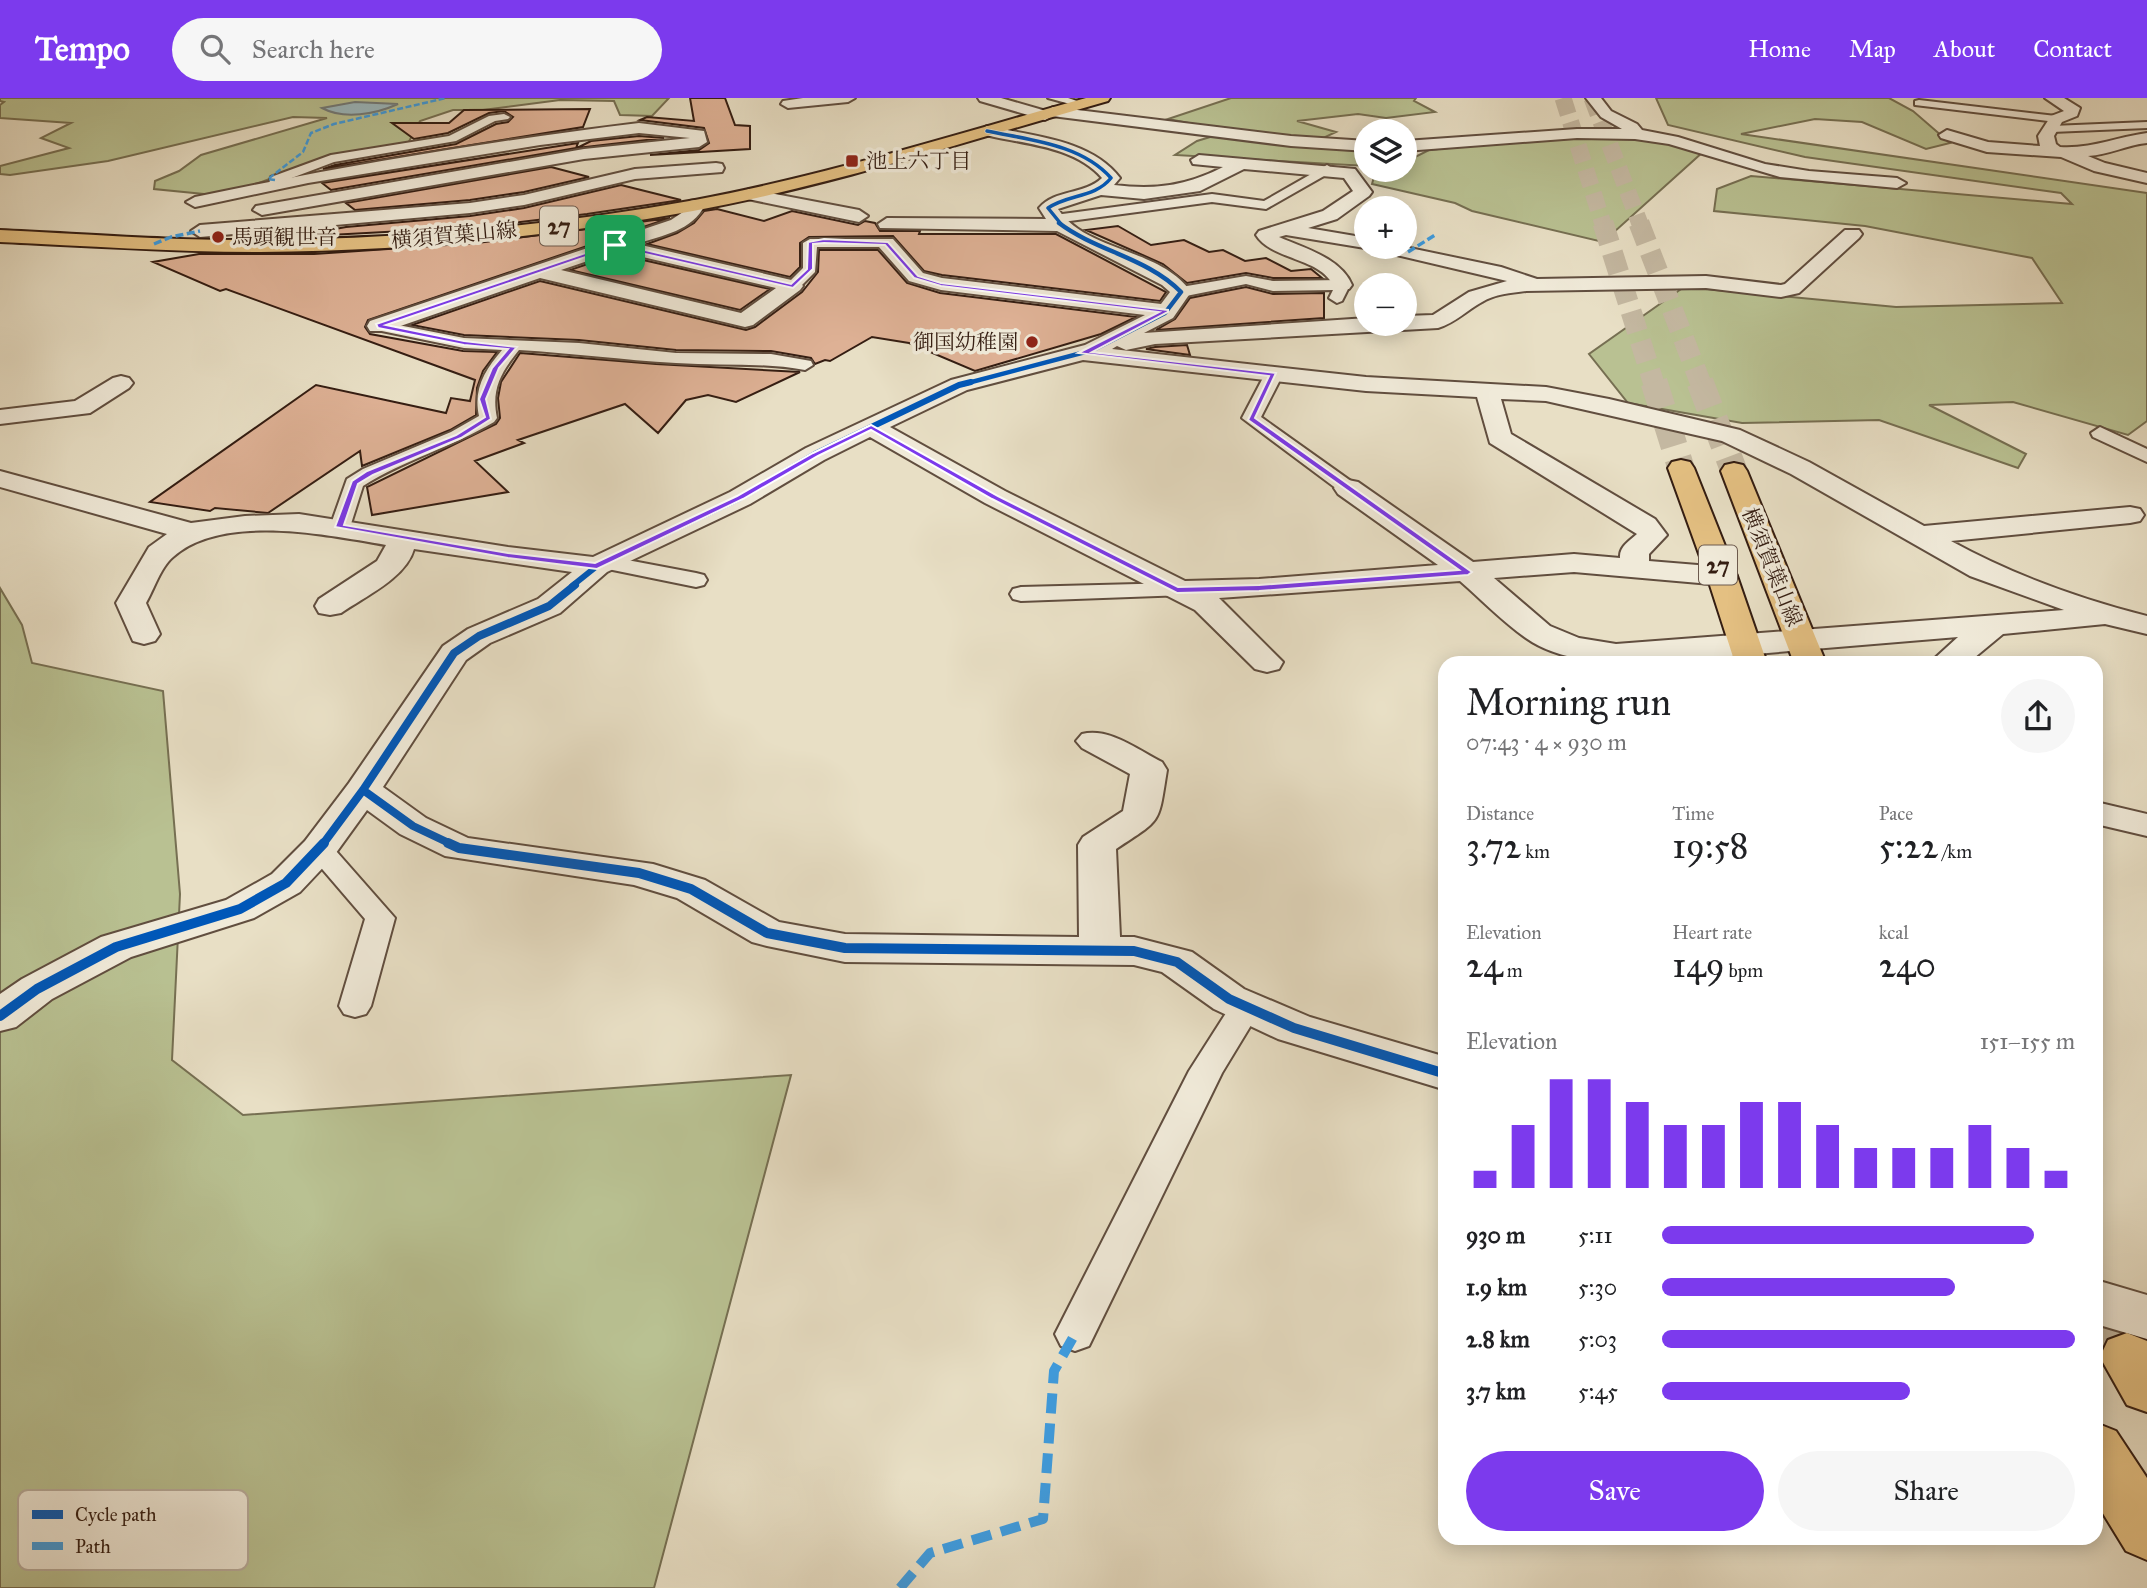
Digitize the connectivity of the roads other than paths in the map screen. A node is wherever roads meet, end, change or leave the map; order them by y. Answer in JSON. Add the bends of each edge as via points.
{"nodes":[{"id":1,"x":848,"y":98,"type":"edge"},
{"id":2,"x":985,"y":98,"type":"edge"},
{"id":3,"x":1102,"y":98,"type":"edge"},
{"id":4,"x":1593,"y":98,"type":"edge"},
{"id":5,"x":2052,"y":98,"type":"edge"},
{"id":6,"x":1919,"y":103,"type":"dead end"},
{"id":7,"x":788,"y":104,"type":"dead end"},
{"id":8,"x":1050,"y":108,"type":"edge"},
{"id":9,"x":504,"y":117,"type":"dead end"},
{"id":10,"x":2054,"y":124,"type":"junction"},
{"id":11,"x":2147,"y":125,"type":"edge"},
{"id":12,"x":987,"y":131,"type":"junction"},
{"id":13,"x":1429,"y":131,"type":"dead end"},
{"id":14,"x":1637,"y":134,"type":"junction"},
{"id":15,"x":1947,"y":135,"type":"dead end"},
{"id":16,"x":2147,"y":138,"type":"edge"},
{"id":17,"x":1417,"y":144,"type":"edge"},
{"id":18,"x":1354,"y":145,"type":"edge"},
{"id":19,"x":1417,"y":145,"type":"edge"},
{"id":20,"x":2104,"y":150,"type":"junction"},
{"id":21,"x":2059,"y":152,"type":"junction"},
{"id":22,"x":2136,"y":156,"type":"dead end"},
{"id":23,"x":1199,"y":160,"type":"dead end"},
{"id":24,"x":1241,"y":164,"type":"junction"},
{"id":25,"x":716,"y":168,"type":"dead end"},
{"id":26,"x":1327,"y":169,"type":"junction"},
{"id":27,"x":2147,"y":178,"type":"edge"},
{"id":28,"x":1897,"y":183,"type":"dead end"},
{"id":29,"x":275,"y":184,"type":"junction"},
{"id":30,"x":1099,"y":189,"type":"junction"},
{"id":31,"x":748,"y":194,"type":"junction"},
{"id":32,"x":524,"y":200,"type":"junction"},
{"id":33,"x":696,"y":205,"type":"junction"},
{"id":34,"x":262,"y":210,"type":"junction"},
{"id":35,"x":390,"y":214,"type":"junction"},
{"id":36,"x":859,"y":216,"type":"dead end"},
{"id":37,"x":1057,"y":222,"type":"junction"},
{"id":38,"x":544,"y":227,"type":"junction"},
{"id":39,"x":1283,"y":229,"type":"junction"},
{"id":40,"x":200,"y":231,"type":"dead end"},
{"id":41,"x":887,"y":233,"type":"junction"},
{"id":42,"x":1853,"y":234,"type":"dead end"},
{"id":43,"x":0,"y":236,"type":"edge"},
{"id":44,"x":1354,"y":242,"type":"edge"},
{"id":45,"x":615,"y":245,"type":"junction"},
{"id":46,"x":1417,"y":255,"type":"edge"},
{"id":47,"x":538,"y":271,"type":"junction"},
{"id":48,"x":1535,"y":285,"type":"junction"},
{"id":49,"x":793,"y":286,"type":"junction"},
{"id":50,"x":1181,"y":292,"type":"junction"},
{"id":51,"x":1339,"y":292,"type":"joint"},
{"id":52,"x":1166,"y":311,"type":"junction"},
{"id":53,"x":378,"y":326,"type":"joint"},
{"id":54,"x":513,"y":347,"type":"junction"},
{"id":55,"x":1088,"y":351,"type":"junction"},
{"id":56,"x":805,"y":365,"type":"dead end"},
{"id":57,"x":1274,"y":374,"type":"junction"},
{"id":58,"x":121,"y":383,"type":"dead end"},
{"id":59,"x":1487,"y":390,"type":"junction"},
{"id":60,"x":0,"y":417,"type":"edge"},
{"id":61,"x":871,"y":427,"type":"junction"},
{"id":62,"x":2100,"y":433,"type":"dead end"},
{"id":63,"x":2147,"y":456,"type":"edge"},
{"id":64,"x":1681,"y":468,"type":"tunnel mouth"},
{"id":65,"x":1734,"y":471,"type":"tunnel mouth"},
{"id":66,"x":0,"y":479,"type":"edge"},
{"id":67,"x":1348,"y":488,"type":"joint"},
{"id":68,"x":2139,"y":515,"type":"edge"},
{"id":69,"x":340,"y":527,"type":"junction"},
{"id":70,"x":190,"y":532,"type":"junction"},
{"id":71,"x":1923,"y":535,"type":"junction"},
{"id":72,"x":402,"y":539,"type":"junction"},
{"id":73,"x":601,"y":564,"type":"junction"},
{"id":74,"x":1635,"y":568,"type":"junction"},
{"id":75,"x":1468,"y":572,"type":"junction"},
{"id":76,"x":1722,"y":576,"type":"junction"},
{"id":77,"x":696,"y":580,"type":"dead end"},
{"id":78,"x":1177,"y":590,"type":"junction"},
{"id":79,"x":1021,"y":594,"type":"dead end"},
{"id":80,"x":330,"y":606,"type":"dead end"},
{"id":81,"x":2110,"y":616,"type":"junction"},
{"id":82,"x":1996,"y":624,"type":"junction"},
{"id":83,"x":2147,"y":625,"type":"edge"},
{"id":84,"x":144,"y":634,"type":"dead end"},
{"id":85,"x":1805,"y":651,"type":"edge"},
{"id":86,"x":1748,"y":653,"type":"edge"},
{"id":87,"x":1610,"y":656,"type":"edge"},
{"id":88,"x":1686,"y":656,"type":"edge"},
{"id":89,"x":1954,"y":656,"type":"edge"},
{"id":90,"x":1267,"y":662,"type":"dead end"},
{"id":91,"x":1094,"y":741,"type":"dead end"},
{"id":92,"x":363,"y":790,"type":"junction"},
{"id":93,"x":2103,"y":815,"type":"edge"},
{"id":94,"x":2147,"y":825,"type":"edge"},
{"id":95,"x":319,"y":849,"type":"junction"},
{"id":96,"x":1100,"y":950,"type":"junction"},
{"id":97,"x":355,"y":1006,"type":"dead end"},
{"id":98,"x":1247,"y":1007,"type":"junction"},
{"id":99,"x":0,"y":1016,"type":"edge"},
{"id":100,"x":1438,"y":1072,"type":"edge"},
{"id":101,"x":1075,"y":1334,"type":"dead end"},
{"id":102,"x":2103,"y":1460,"type":"edge"},
{"id":103,"x":2147,"y":1531,"type":"edge"}],
"edges":[{"from":1,"to":7,"type":"street"},
{"from":2,"to":8,"type":"street"},
{"from":3,"to":8,"type":"main road","name":"横須賀葉山線","number":"27"},
{"from":4,"to":14,"type":"street","via":[[1606,114]]},
{"from":5,"to":10,"type":"street","via":[[2072,108],[2072,113]]},
{"from":6,"to":10,"type":"lane"},
{"from":8,"to":12,"type":"main road","name":"横須賀葉山線","number":"27"},
{"from":8,"to":18,"type":"street","via":[[1291,141]]},
{"from":9,"to":29,"type":"lane","via":[[443,142],[331,159],[275,180]]},
{"from":10,"to":11,"type":"lane"},
{"from":10,"to":21,"type":"street","via":[[2046,136],[2048,146]]},
{"from":12,"to":30,"type":"street","via":[[1087,159],[1111,178]]},
{"from":12,"to":31,"type":"main road","name":"横須賀葉山線","number":"27"},
{"from":13,"to":17,"type":"street","via":[[1443,140]]},
{"from":14,"to":19,"type":"street","via":[[1561,133]]},
{"from":14,"to":28,"type":"street","via":[[1778,172]]},
{"from":15,"to":21,"type":"street","via":[[1987,146]]},
{"from":16,"to":20,"type":"street","via":[[2122,141]]},
{"from":20,"to":21,"type":"street"},
{"from":20,"to":22,"type":"street"},
{"from":21,"to":27,"type":"street"},
{"from":23,"to":24,"type":"street"},
{"from":24,"to":26,"type":"street"},
{"from":24,"to":30,"type":"street","via":[[1200,186],[1144,194]]},
{"from":25,"to":32,"type":"street","via":[[635,174]]},
{"from":26,"to":37,"type":"lane","via":[[1266,205],[1212,198]]},
{"from":26,"to":39,"type":"street","via":[[1349,173],[1363,192],[1330,215]]},
{"from":29,"to":34,"type":"street","via":[[195,202]]},
{"from":29,"to":34,"type":"street","via":[[540,139],[639,128],[698,134],[699,142],[584,154]]},
{"from":30,"to":37,"type":"street","via":[[1054,202],[1048,208]]},
{"from":31,"to":33,"type":"main road","name":"横須賀葉山線","number":"27"},
{"from":31,"to":36,"type":"street"},
{"from":32,"to":35,"type":"street"},
{"from":32,"to":38,"type":"street"},
{"from":33,"to":38,"type":"main road","name":"横須賀葉山線","number":"27"},
{"from":33,"to":45,"type":"street","via":[[678,224]]},
{"from":34,"to":35,"type":"street"},
{"from":35,"to":40,"type":"street"},
{"from":37,"to":41,"type":"street"},
{"from":37,"to":50,"type":"street","via":[[1174,281]]},
{"from":38,"to":43,"type":"main road","name":"横須賀葉山線","number":"27","via":[[270,246]]},
{"from":39,"to":44,"type":"street"},
{"from":39,"to":51,"type":"street","via":[[1266,235],[1338,275]]},
{"from":41,"to":49,"type":"lane","via":[[810,243],[810,269]]},
{"from":41,"to":52,"type":"street","via":[[916,277],[941,284]]},
{"from":42,"to":48,"type":"street","via":[[1793,289],[1757,290],[1706,282]]},
{"from":45,"to":47,"type":"street"},
{"from":45,"to":49,"type":"street"},
{"from":46,"to":48,"type":"street","via":[[1522,278]]},
{"from":47,"to":49,"type":"street","via":[[746,320]]},
{"from":47,"to":53,"type":"street"},
{"from":48,"to":55,"type":"street","via":[[1486,293],[1438,321],[1155,337]]},
{"from":50,"to":51,"type":"lane","via":[[1246,280]]},
{"from":50,"to":52,"type":"street"},
{"from":52,"to":55,"type":"street"},
{"from":53,"to":54,"type":"lane","via":[[464,343]]},
{"from":54,"to":56,"type":"lane","via":[[771,359]]},
{"from":54,"to":69,"type":"lane","via":[[495,368],[483,399],[488,418],[354,483]]},
{"from":55,"to":57,"type":"street"},
{"from":55,"to":61,"type":"street","via":[[959,384]]},
{"from":57,"to":59,"type":"street"},
{"from":57,"to":67,"type":"lane","via":[[1251,418]]},
{"from":58,"to":60,"type":"street","via":[[81,408]]},
{"from":59,"to":71,"type":"street","via":[[1584,401],[1731,435]]},
{"from":59,"to":74,"type":"street","via":[[1499,438],[1653,534],[1634,552]]},
{"from":61,"to":73,"type":"street","via":[[740,498]]},
{"from":61,"to":78,"type":"street","via":[[995,498]]},
{"from":62,"to":63,"type":"lane"},
{"from":64,"to":76,"type":"main road","name":"横須賀葉山線","number":"27"},
{"from":65,"to":85,"type":"main road","name":"横須賀葉山線","number":"27"},
{"from":66,"to":70,"type":"street"},
{"from":67,"to":75,"type":"street"},
{"from":68,"to":71,"type":"street"},
{"from":69,"to":70,"type":"street","via":[[259,523]]},
{"from":69,"to":72,"type":"street"},
{"from":70,"to":84,"type":"street","via":[[159,554],[131,603]]},
{"from":71,"to":81,"type":"street","via":[[1981,570]]},
{"from":72,"to":73,"type":"street","via":[[508,556]]},
{"from":72,"to":80,"type":"street","via":[[397,556],[387,567]]},
{"from":73,"to":77,"type":"lane"},
{"from":73,"to":92,"type":"street","via":[[549,606],[479,636],[454,653]]},
{"from":74,"to":75,"type":"street","via":[[1574,563]]},
{"from":74,"to":76,"type":"street"},
{"from":75,"to":78,"type":"street"},
{"from":75,"to":87,"type":"street","via":[[1539,633]]},
{"from":76,"to":86,"type":"main road","name":"横須賀葉山線","number":"27"},
{"from":78,"to":79,"type":"lane"},
{"from":78,"to":90,"type":"street","via":[[1206,603]]},
{"from":81,"to":82,"type":"street"},
{"from":81,"to":83,"type":"street"},
{"from":82,"to":85,"type":"street"},
{"from":82,"to":89,"type":"street"},
{"from":85,"to":86,"type":"street"},
{"from":86,"to":88,"type":"street"},
{"from":91,"to":96,"type":"street","via":[[1149,771],[1141,816],[1097,845]]},
{"from":92,"to":95,"type":"street"},
{"from":92,"to":96,"type":"street","via":[[413,825],[459,848],[639,873],[691,889],[767,933],[845,948]]},
{"from":93,"to":94,"type":"street"},
{"from":95,"to":97,"type":"lane","via":[[380,918]]},
{"from":95,"to":99,"type":"street","via":[[286,883],[240,909],[116,947],[37,989]]},
{"from":96,"to":98,"type":"street","via":[[1134,951],[1177,962]]},
{"from":98,"to":100,"type":"street","via":[[1294,1028]]},
{"from":98,"to":101,"type":"lane","via":[[1206,1071]]},
{"from":102,"to":103,"type":"main road"}]}
